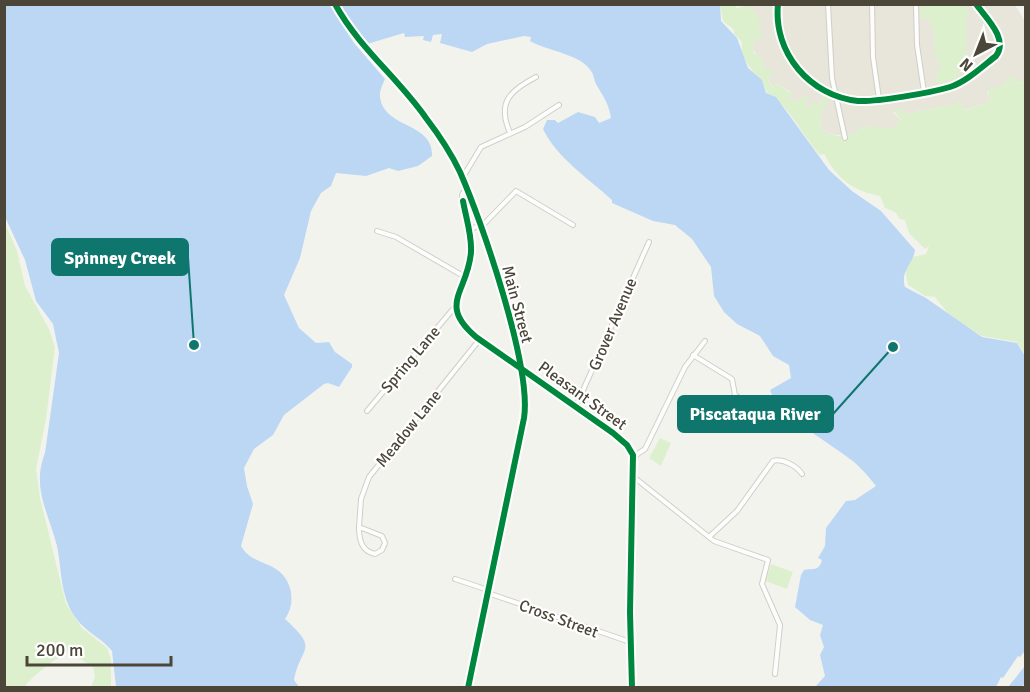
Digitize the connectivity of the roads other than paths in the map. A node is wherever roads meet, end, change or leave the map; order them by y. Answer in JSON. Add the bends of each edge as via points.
{"nodes":[{"id":1,"x":335,"y":4,"type":"edge"},
{"id":2,"x":778,"y":4,"type":"edge"},
{"id":3,"x":828,"y":4,"type":"edge"},
{"id":4,"x":872,"y":4,"type":"edge"},
{"id":5,"x":916,"y":4,"type":"edge"},
{"id":6,"x":976,"y":4,"type":"edge"},
{"id":7,"x":536,"y":77,"type":"dead end"},
{"id":8,"x":924,"y":92,"type":"junction"},
{"id":9,"x":835,"y":95,"type":"junction"},
{"id":10,"x":879,"y":99,"type":"junction"},
{"id":11,"x":559,"y":105,"type":"dead end"},
{"id":12,"x":510,"y":133,"type":"junction"},
{"id":13,"x":845,"y":138,"type":"dead end"},
{"id":14,"x":462,"y":177,"type":"junction"},
{"id":15,"x":466,"y":188,"type":"junction"},
{"id":16,"x":573,"y":225,"type":"dead end"},
{"id":17,"x":480,"y":227,"type":"junction"},
{"id":18,"x":469,"y":230,"type":"junction"},
{"id":19,"x":377,"y":231,"type":"dead end"},
{"id":20,"x":649,"y":242,"type":"dead end"},
{"id":21,"x":465,"y":277,"type":"junction"},
{"id":22,"x":455,"y":308,"type":"junction"},
{"id":23,"x":480,"y":339,"type":"junction"},
{"id":24,"x":705,"y":341,"type":"dead end"},
{"id":25,"x":693,"y":355,"type":"junction"},
{"id":26,"x":521,"y":367,"type":"junction"},
{"id":27,"x":576,"y":406,"type":"junction"},
{"id":28,"x":367,"y":411,"type":"dead end"},
{"id":29,"x":762,"y":419,"type":"dead end"},
{"id":30,"x":633,"y":457,"type":"junction"},
{"id":31,"x":802,"y":474,"type":"dead end"},
{"id":32,"x":634,"y":477,"type":"junction"},
{"id":33,"x":359,"y":527,"type":"junction"},
{"id":34,"x":708,"y":537,"type":"junction"},
{"id":35,"x":455,"y":579,"type":"dead end"},
{"id":36,"x":488,"y":592,"type":"junction"},
{"id":37,"x":630,"y":642,"type":"junction"},
{"id":38,"x":775,"y":674,"type":"dead end"},
{"id":39,"x":468,"y":687,"type":"edge"},
{"id":40,"x":632,"y":687,"type":"edge"}],
"edges":[{"from":1,"to":14,"type":"main road","name":"Main Street","via":[[360,43],[421,110]]},
{"from":2,"to":9,"type":"street","via":[[778,28],[790,57],[806,78]]},
{"from":3,"to":9,"type":"street"},
{"from":4,"to":10,"type":"street"},
{"from":5,"to":8,"type":"street"},
{"from":6,"to":8,"type":"street","via":[[999,36],[1001,48],[996,56],[954,85]]},
{"from":7,"to":12,"type":"street","via":[[518,87],[505,104]]},
{"from":8,"to":10,"type":"street"},
{"from":9,"to":10,"type":"street","via":[[860,101]]},
{"from":9,"to":13,"type":"street"},
{"from":11,"to":12,"type":"street"},
{"from":12,"to":14,"type":"street","via":[[478,149]]},
{"from":14,"to":15,"type":"main road","name":"Main Street"},
{"from":15,"to":17,"type":"main road","name":"Main Street"},
{"from":15,"to":18,"type":"street","via":[[462,195]]},
{"from":16,"to":17,"type":"street","via":[[516,191]]},
{"from":17,"to":18,"type":"street"},
{"from":17,"to":26,"type":"main road","name":"Main Street"},
{"from":18,"to":21,"type":"street","via":[[471,255]]},
{"from":19,"to":21,"type":"street","via":[[396,237]]},
{"from":20,"to":27,"type":"street","name":"Grover Avenue"},
{"from":21,"to":22,"type":"street"},
{"from":22,"to":23,"type":"street","name":"Pleasant Street","via":[[461,323]]},
{"from":22,"to":28,"type":"street","name":"Spring Lane"},
{"from":23,"to":26,"type":"street","name":"Pleasant Street"},
{"from":23,"to":33,"type":"street","name":"Meadow Lane","via":[[369,477],[361,499]]},
{"from":24,"to":25,"type":"street"},
{"from":25,"to":29,"type":"street","via":[[732,379],[735,395]]},
{"from":25,"to":30,"type":"street","via":[[645,449]]},
{"from":26,"to":27,"type":"street","name":"Pleasant Street"},
{"from":26,"to":36,"type":"main road","name":"Main Street","via":[[525,410]]},
{"from":27,"to":30,"type":"street","name":"Pleasant Street","via":[[624,442]]},
{"from":30,"to":32,"type":"street"},
{"from":31,"to":34,"type":"street","via":[[782,460],[773,461],[737,511]]},
{"from":32,"to":34,"type":"street"},
{"from":32,"to":37,"type":"street"},
{"from":33,"to":33,"type":"street","name":"Meadow Lane","via":[[364,548],[372,554],[380,552],[385,545],[382,536]]},
{"from":34,"to":38,"type":"street","via":[[768,560],[762,588],[776,612],[780,630]]},
{"from":35,"to":36,"type":"street","name":"Cross Street"},
{"from":36,"to":37,"type":"street","name":"Cross Street"},
{"from":36,"to":39,"type":"main road","name":"Main Street"},
{"from":37,"to":40,"type":"street"}]}
